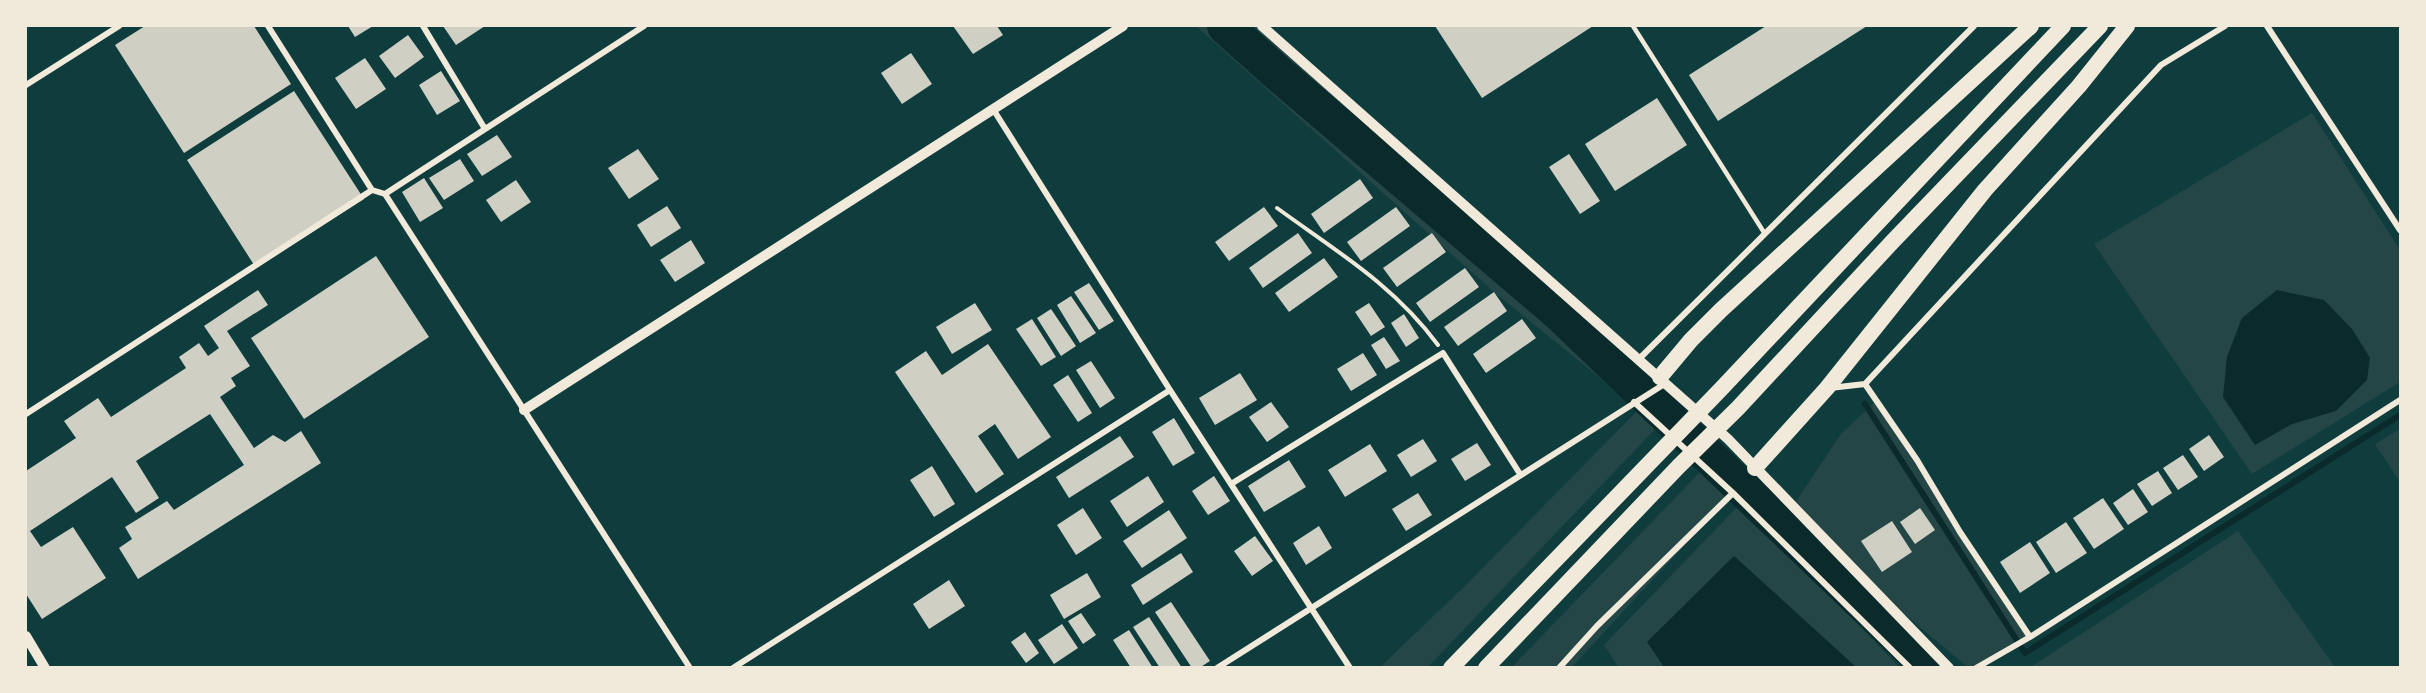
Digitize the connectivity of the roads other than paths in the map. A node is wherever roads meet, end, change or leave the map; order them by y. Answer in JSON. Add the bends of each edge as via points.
{"nodes":[{"id":1,"x":119,"y":26,"type":"edge"},
{"id":2,"x":268,"y":26,"type":"edge"},
{"id":3,"x":423,"y":26,"type":"edge"},
{"id":4,"x":644,"y":26,"type":"edge"},
{"id":5,"x":1122,"y":26,"type":"edge"},
{"id":6,"x":1262,"y":26,"type":"edge"},
{"id":7,"x":1633,"y":26,"type":"edge"},
{"id":8,"x":1974,"y":26,"type":"edge"},
{"id":9,"x":2031,"y":26,"type":"edge"},
{"id":10,"x":2063,"y":26,"type":"edge"},
{"id":11,"x":2100,"y":26,"type":"edge"},
{"id":12,"x":2127,"y":26,"type":"edge"},
{"id":13,"x":2225,"y":26,"type":"edge"},
{"id":14,"x":2266,"y":26,"type":"edge"},
{"id":15,"x":26,"y":85,"type":"edge"},
{"id":16,"x":993,"y":109,"type":"junction"},
{"id":17,"x":485,"y":129,"type":"junction"},
{"id":18,"x":372,"y":190,"type":"junction"},
{"id":19,"x":384,"y":194,"type":"junction"},
{"id":20,"x":2400,"y":230,"type":"edge"},
{"id":21,"x":1765,"y":234,"type":"junction"},
{"id":22,"x":1639,"y":359,"type":"junction"},
{"id":23,"x":1660,"y":383,"type":"junction"},
{"id":24,"x":1865,"y":384,"type":"junction"},
{"id":25,"x":1827,"y":388,"type":"junction"},
{"id":26,"x":1170,"y":390,"type":"junction"},
{"id":27,"x":2400,"y":400,"type":"edge"},
{"id":28,"x":1637,"y":401,"type":"junction"},
{"id":29,"x":524,"y":410,"type":"junction"},
{"id":30,"x":26,"y":414,"type":"edge"},
{"id":31,"x":1755,"y":468,"type":"junction"},
{"id":32,"x":1520,"y":474,"type":"junction"},
{"id":33,"x":1232,"y":484,"type":"junction"},
{"id":34,"x":1733,"y":493,"type":"junction"},
{"id":35,"x":1311,"y":607,"type":"junction"},
{"id":36,"x":26,"y":636,"type":"edge"},
{"id":37,"x":2029,"y":637,"type":"junction"},
{"id":38,"x":45,"y":668,"type":"edge"},
{"id":39,"x":690,"y":668,"type":"edge"},
{"id":40,"x":733,"y":668,"type":"edge"},
{"id":41,"x":1217,"y":668,"type":"edge"},
{"id":42,"x":1350,"y":668,"type":"edge"},
{"id":43,"x":1451,"y":668,"type":"edge"},
{"id":44,"x":1486,"y":668,"type":"edge"},
{"id":45,"x":1559,"y":668,"type":"edge"},
{"id":46,"x":1910,"y":668,"type":"edge"},
{"id":47,"x":1949,"y":668,"type":"edge"},
{"id":48,"x":1976,"y":668,"type":"edge"}],
"edges":[{"from":1,"to":15,"type":"street"},
{"from":2,"to":18,"type":"street"},
{"from":3,"to":17,"type":"street"},
{"from":4,"to":17,"type":"street"},
{"from":5,"to":16,"type":"street"},
{"from":6,"to":22,"type":"street"},
{"from":7,"to":21,"type":"lane"},
{"from":8,"to":21,"type":"street"},
{"from":9,"to":23,"type":"highway","via":[[1721,310],[1691,340]]},
{"from":10,"to":43,"type":"highway"},
{"from":11,"to":44,"type":"highway"},
{"from":12,"to":25,"type":"highway","via":[[1985,190]]},
{"from":13,"to":24,"type":"street","via":[[2161,65]]},
{"from":14,"to":20,"type":"street"},
{"from":16,"to":26,"type":"street"},
{"from":16,"to":29,"type":"street"},
{"from":17,"to":19,"type":"street"},
{"from":18,"to":19,"type":"street"},
{"from":18,"to":30,"type":"street"},
{"from":19,"to":29,"type":"street"},
{"from":21,"to":22,"type":"street"},
{"from":22,"to":23,"type":"street"},
{"from":23,"to":28,"type":"street"},
{"from":23,"to":31,"type":"street","via":[[1728,439]]},
{"from":24,"to":25,"type":"street"},
{"from":24,"to":37,"type":"street"},
{"from":25,"to":31,"type":"highway"},
{"from":26,"to":33,"type":"street"},
{"from":26,"to":40,"type":"street"},
{"from":27,"to":37,"type":"street"},
{"from":28,"to":32,"type":"street"},
{"from":28,"to":34,"type":"street"},
{"from":29,"to":39,"type":"street"},
{"from":31,"to":47,"type":"street"},
{"from":32,"to":33,"type":"street","via":[[1443,352]]},
{"from":32,"to":35,"type":"street"},
{"from":33,"to":35,"type":"street"},
{"from":34,"to":45,"type":"street"},
{"from":34,"to":46,"type":"street"},
{"from":35,"to":41,"type":"street"},
{"from":35,"to":42,"type":"street"},
{"from":36,"to":38,"type":"street"},
{"from":37,"to":48,"type":"street"}]}
